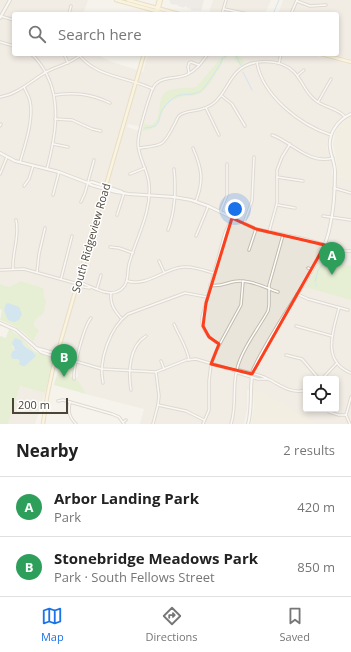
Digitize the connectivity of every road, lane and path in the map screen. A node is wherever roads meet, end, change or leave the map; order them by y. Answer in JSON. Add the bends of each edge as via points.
{"nodes":[{"id":1,"x":10,"y":0,"type":"edge"},
{"id":2,"x":116,"y":0,"type":"edge"},
{"id":3,"x":128,"y":0,"type":"edge"},
{"id":4,"x":160,"y":0,"type":"edge"},
{"id":5,"x":226,"y":0,"type":"edge"},
{"id":6,"x":297,"y":0,"type":"edge"},
{"id":7,"x":71,"y":6,"type":"dead end"},
{"id":8,"x":326,"y":6,"type":"dead end"},
{"id":9,"x":224,"y":9,"type":"junction"},
{"id":10,"x":157,"y":11,"type":"edge"},
{"id":11,"x":70,"y":12,"type":"edge"},
{"id":12,"x":223,"y":12,"type":"edge"},
{"id":13,"x":238,"y":12,"type":"edge"},
{"id":14,"x":292,"y":12,"type":"edge"},
{"id":15,"x":0,"y":16,"type":"edge"},
{"id":16,"x":12,"y":19,"type":"edge"},
{"id":17,"x":0,"y":42,"type":"edge"},
{"id":18,"x":12,"y":45,"type":"edge"},
{"id":19,"x":33,"y":56,"type":"edge"},
{"id":20,"x":65,"y":56,"type":"edge"},
{"id":21,"x":80,"y":56,"type":"joint"},
{"id":22,"x":143,"y":56,"type":"edge"},
{"id":23,"x":206,"y":56,"type":"edge"},
{"id":24,"x":281,"y":56,"type":"edge"},
{"id":25,"x":328,"y":56,"type":"edge"},
{"id":26,"x":257,"y":62,"type":"junction"},
{"id":27,"x":351,"y":62,"type":"edge"},
{"id":28,"x":68,"y":63,"type":"junction"},
{"id":29,"x":279,"y":63,"type":"junction"},
{"id":30,"x":199,"y":65,"type":"junction"},
{"id":31,"x":304,"y":70,"type":"dead end"},
{"id":32,"x":46,"y":73,"type":"junction"},
{"id":33,"x":189,"y":73,"type":"junction"},
{"id":34,"x":297,"y":76,"type":"junction"},
{"id":35,"x":331,"y":80,"type":"dead end"},
{"id":36,"x":136,"y":83,"type":"junction"},
{"id":37,"x":24,"y":87,"type":"junction"},
{"id":38,"x":153,"y":89,"type":"junction"},
{"id":39,"x":55,"y":95,"type":"junction"},
{"id":40,"x":222,"y":96,"type":"junction"},
{"id":41,"x":0,"y":97,"type":"edge"},
{"id":42,"x":318,"y":102,"type":"junction"},
{"id":43,"x":110,"y":103,"type":"dead end"},
{"id":44,"x":206,"y":108,"type":"junction"},
{"id":45,"x":351,"y":114,"type":"edge"},
{"id":46,"x":345,"y":117,"type":"junction"},
{"id":47,"x":55,"y":119,"type":"junction"},
{"id":48,"x":245,"y":126,"type":"dead end"},
{"id":49,"x":101,"y":131,"type":"dead end"},
{"id":50,"x":219,"y":135,"type":"dead end"},
{"id":51,"x":272,"y":135,"type":"dead end"},
{"id":52,"x":332,"y":135,"type":"junction"},
{"id":53,"x":53,"y":144,"type":"junction"},
{"id":54,"x":290,"y":144,"type":"junction"},
{"id":55,"x":68,"y":147,"type":"dead end"},
{"id":56,"x":139,"y":148,"type":"junction"},
{"id":57,"x":193,"y":148,"type":"dead end"},
{"id":58,"x":0,"y":153,"type":"edge"},
{"id":59,"x":7,"y":157,"type":"junction"},
{"id":60,"x":254,"y":157,"type":"dead end"},
{"id":61,"x":333,"y":158,"type":"junction"},
{"id":62,"x":94,"y":160,"type":"dead end"},
{"id":63,"x":20,"y":162,"type":"junction"},
{"id":64,"x":227,"y":164,"type":"dead end"},
{"id":65,"x":33,"y":166,"type":"junction"},
{"id":66,"x":145,"y":168,"type":"junction"},
{"id":67,"x":174,"y":168,"type":"dead end"},
{"id":68,"x":47,"y":169,"type":"junction"},
{"id":69,"x":59,"y":172,"type":"junction"},
{"id":70,"x":0,"y":174,"type":"edge"},
{"id":71,"x":130,"y":174,"type":"dead end"},
{"id":72,"x":276,"y":177,"type":"junction"},
{"id":73,"x":303,"y":181,"type":"dead end"},
{"id":74,"x":88,"y":182,"type":"junction"},
{"id":75,"x":24,"y":186,"type":"dead end"},
{"id":76,"x":106,"y":188,"type":"junction"},
{"id":77,"x":334,"y":188,"type":"junction"},
{"id":78,"x":124,"y":193,"type":"junction"},
{"id":79,"x":351,"y":193,"type":"edge"},
{"id":80,"x":53,"y":195,"type":"dead end"},
{"id":81,"x":149,"y":195,"type":"junction"},
{"id":82,"x":174,"y":197,"type":"junction"},
{"id":83,"x":196,"y":201,"type":"junction"},
{"id":84,"x":81,"y":202,"type":"dead end"},
{"id":85,"x":277,"y":204,"type":"junction"},
{"id":86,"x":208,"y":206,"type":"junction"},
{"id":87,"x":295,"y":208,"type":"dead end"},
{"id":88,"x":220,"y":212,"type":"junction"},
{"id":89,"x":117,"y":215,"type":"dead end"},
{"id":90,"x":323,"y":216,"type":"dead end"},
{"id":91,"x":332,"y":217,"type":"junction"},
{"id":92,"x":232,"y":218,"type":"junction"},
{"id":93,"x":16,"y":220,"type":"dead end"},
{"id":94,"x":351,"y":220,"type":"edge"},
{"id":95,"x":244,"y":223,"type":"junction"},
{"id":96,"x":45,"y":228,"type":"dead end"},
{"id":97,"x":256,"y":229,"type":"junction"},
{"id":98,"x":168,"y":230,"type":"dead end"},
{"id":99,"x":269,"y":233,"type":"junction"},
{"id":100,"x":283,"y":235,"type":"junction"},
{"id":101,"x":72,"y":236,"type":"dead end"},
{"id":102,"x":196,"y":236,"type":"dead end"},
{"id":103,"x":325,"y":245,"type":"junction"},
{"id":104,"x":110,"y":247,"type":"dead end"},
{"id":105,"x":249,"y":250,"type":"dead end"},
{"id":106,"x":351,"y":251,"type":"edge"},
{"id":107,"x":133,"y":253,"type":"junction"},
{"id":108,"x":159,"y":261,"type":"dead end"},
{"id":109,"x":308,"y":268,"type":"dead end"},
{"id":110,"x":13,"y":269,"type":"junction"},
{"id":111,"x":0,"y":270,"type":"edge"},
{"id":112,"x":312,"y":270,"type":"junction"},
{"id":113,"x":37,"y":272,"type":"junction"},
{"id":114,"x":164,"y":273,"type":"junction"},
{"id":115,"x":214,"y":273,"type":"junction"},
{"id":116,"x":101,"y":275,"type":"dead end"},
{"id":117,"x":61,"y":279,"type":"junction"},
{"id":118,"x":127,"y":281,"type":"junction"},
{"id":119,"x":244,"y":281,"type":"junction"},
{"id":120,"x":78,"y":284,"type":"junction"},
{"id":121,"x":210,"y":285,"type":"junction"},
{"id":122,"x":97,"y":289,"type":"junction"},
{"id":123,"x":269,"y":289,"type":"junction"},
{"id":124,"x":278,"y":292,"type":"dead end"},
{"id":125,"x":111,"y":293,"type":"junction"},
{"id":126,"x":298,"y":294,"type":"junction"},
{"id":127,"x":207,"y":297,"type":"junction"},
{"id":128,"x":339,"y":308,"type":"junction"},
{"id":129,"x":348,"y":310,"type":"dead end"},
{"id":130,"x":91,"y":318,"type":"dead end"},
{"id":131,"x":122,"y":318,"type":"junction"},
{"id":132,"x":0,"y":323,"type":"edge"},
{"id":133,"x":174,"y":324,"type":"dead end"},
{"id":134,"x":296,"y":326,"type":"dead end"},
{"id":135,"x":146,"y":336,"type":"dead end"},
{"id":136,"x":332,"y":336,"type":"junction"},
{"id":137,"x":219,"y":344,"type":"junction"},
{"id":138,"x":286,"y":355,"type":"dead end"},
{"id":139,"x":57,"y":356,"type":"junction"},
{"id":140,"x":189,"y":360,"type":"junction"},
{"id":141,"x":161,"y":361,"type":"dead end"},
{"id":142,"x":77,"y":362,"type":"junction"},
{"id":143,"x":337,"y":363,"type":"junction"},
{"id":144,"x":211,"y":364,"type":"junction"},
{"id":145,"x":102,"y":369,"type":"junction"},
{"id":146,"x":164,"y":369,"type":"junction"},
{"id":147,"x":131,"y":371,"type":"junction"},
{"id":148,"x":236,"y":371,"type":"junction"},
{"id":149,"x":156,"y":372,"type":"junction"},
{"id":150,"x":351,"y":373,"type":"edge"},
{"id":151,"x":252,"y":374,"type":"junction"},
{"id":152,"x":316,"y":376,"type":"edge"},
{"id":153,"x":325,"y":376,"type":"edge"},
{"id":154,"x":252,"y":377,"type":"junction"},
{"id":155,"x":74,"y":379,"type":"dead end"},
{"id":156,"x":268,"y":379,"type":"junction"},
{"id":157,"x":103,"y":382,"type":"dead end"},
{"id":158,"x":131,"y":390,"type":"dead end"},
{"id":159,"x":303,"y":391,"type":"edge"},
{"id":160,"x":300,"y":392,"type":"junction"},
{"id":161,"x":300,"y":395,"type":"dead end"},
{"id":162,"x":351,"y":397,"type":"edge"},
{"id":163,"x":58,"y":401,"type":"dead end"},
{"id":164,"x":70,"y":402,"type":"junction"},
{"id":165,"x":158,"y":405,"type":"junction"},
{"id":166,"x":329,"y":412,"type":"dead end"},
{"id":167,"x":346,"y":415,"type":"junction"},
{"id":168,"x":126,"y":420,"type":"dead end"},
{"id":169,"x":204,"y":420,"type":"junction"},
{"id":170,"x":123,"y":423,"type":"edge"},
{"id":171,"x":44,"y":424,"type":"edge"},
{"id":172,"x":76,"y":424,"type":"edge"},
{"id":173,"x":153,"y":424,"type":"edge"},
{"id":174,"x":202,"y":424,"type":"edge"},
{"id":175,"x":231,"y":424,"type":"edge"},
{"id":176,"x":248,"y":424,"type":"edge"},
{"id":177,"x":350,"y":424,"type":"edge"}],
"edges":[{"from":1,"to":15,"type":"street"},
{"from":2,"to":10,"type":"main road"},
{"from":3,"to":10,"type":"main road"},
{"from":4,"to":10,"type":"main road"},
{"from":5,"to":9,"type":"street"},
{"from":6,"to":8,"type":"street","via":[[308,5]]},
{"from":6,"to":14,"type":"street"},
{"from":7,"to":11,"type":"street"},
{"from":9,"to":12,"type":"street"},
{"from":9,"to":13,"type":"street"},
{"from":15,"to":16,"type":"street"},
{"from":17,"to":18,"type":"street"},
{"from":19,"to":32,"type":"street"},
{"from":20,"to":28,"type":"street"},
{"from":21,"to":28,"type":"street"},
{"from":21,"to":36,"type":"street","via":[[86,64],[96,69]]},
{"from":22,"to":36,"type":"main road","name":"South Ridgeview Road"},
{"from":23,"to":30,"type":"street"},
{"from":24,"to":29,"type":"street"},
{"from":25,"to":27,"type":"main road"},
{"from":26,"to":29,"type":"street"},
{"from":26,"to":40,"type":"street","via":[[238,71]]},
{"from":26,"to":52,"type":"street","via":[[261,76],[282,105],[307,125]]},
{"from":28,"to":32,"type":"street"},
{"from":29,"to":34,"type":"street"},
{"from":30,"to":33,"type":"street"},
{"from":30,"to":33,"type":"street","via":[[188,63]]},
{"from":31,"to":34,"type":"street"},
{"from":32,"to":37,"type":"street"},
{"from":32,"to":39,"type":"street"},
{"from":33,"to":38,"type":"street","via":[[161,80]]},
{"from":34,"to":42,"type":"street"},
{"from":35,"to":42,"type":"street"},
{"from":36,"to":38,"type":"street"},
{"from":36,"to":76,"type":"main road","name":"South Ridgeview Road"},
{"from":37,"to":41,"type":"street"},
{"from":37,"to":63,"type":"street","via":[[31,102],[31,110]]},
{"from":38,"to":56,"type":"street","via":[[139,137]]},
{"from":39,"to":43,"type":"street","via":[[82,94]]},
{"from":39,"to":47,"type":"street"},
{"from":40,"to":44,"type":"street"},
{"from":40,"to":48,"type":"street","via":[[232,104]]},
{"from":42,"to":46,"type":"street"},
{"from":44,"to":50,"type":"street"},
{"from":44,"to":56,"type":"street","via":[[181,115],[167,139],[161,144]]},
{"from":45,"to":46,"type":"street"},
{"from":46,"to":52,"type":"street","via":[[336,126]]},
{"from":47,"to":49,"type":"street","via":[[72,120]]},
{"from":47,"to":53,"type":"street"},
{"from":51,"to":54,"type":"street"},
{"from":52,"to":61,"type":"street","via":[[330,145]]},
{"from":53,"to":55,"type":"street"},
{"from":53,"to":68,"type":"street"},
{"from":54,"to":61,"type":"street","via":[[302,153],[316,158]]},
{"from":54,"to":72,"type":"street","via":[[279,164]]},
{"from":56,"to":66,"type":"street"},
{"from":57,"to":83,"type":"street","via":[[202,175]]},
{"from":58,"to":59,"type":"street"},
{"from":59,"to":63,"type":"street"},
{"from":59,"to":70,"type":"street"},
{"from":60,"to":95,"type":"street","via":[[252,201]]},
{"from":61,"to":77,"type":"street"},
{"from":62,"to":74,"type":"street"},
{"from":63,"to":65,"type":"street"},
{"from":64,"to":88,"type":"street","via":[[227,196]]},
{"from":65,"to":68,"type":"street"},
{"from":65,"to":75,"type":"street","via":[[29,180]]},
{"from":66,"to":71,"type":"street"},
{"from":66,"to":81,"type":"street"},
{"from":67,"to":82,"type":"street"},
{"from":68,"to":69,"type":"street"},
{"from":69,"to":74,"type":"street"},
{"from":69,"to":80,"type":"street"},
{"from":72,"to":73,"type":"street"},
{"from":72,"to":85,"type":"street"},
{"from":74,"to":76,"type":"street"},
{"from":74,"to":84,"type":"street"},
{"from":76,"to":78,"type":"street"},
{"from":76,"to":120,"type":"main road","name":"South Ridgeview Road"},
{"from":77,"to":79,"type":"street"},
{"from":77,"to":91,"type":"street"},
{"from":78,"to":81,"type":"street"},
{"from":78,"to":89,"type":"street"},
{"from":81,"to":82,"type":"street"},
{"from":81,"to":107,"type":"street"},
{"from":82,"to":83,"type":"street"},
{"from":82,"to":98,"type":"street"},
{"from":83,"to":86,"type":"street"},
{"from":85,"to":87,"type":"street"},
{"from":85,"to":99,"type":"street"},
{"from":86,"to":88,"type":"street"},
{"from":86,"to":102,"type":"street"},
{"from":88,"to":92,"type":"street"},
{"from":90,"to":91,"type":"street"},
{"from":91,"to":94,"type":"street"},
{"from":91,"to":103,"type":"street"},
{"from":92,"to":95,"type":"street"},
{"from":92,"to":115,"type":"street"},
{"from":93,"to":110,"type":"street"},
{"from":95,"to":97,"type":"street"},
{"from":96,"to":113,"type":"street"},
{"from":97,"to":99,"type":"street"},
{"from":97,"to":105,"type":"street"},
{"from":99,"to":100,"type":"street"},
{"from":100,"to":103,"type":"street"},
{"from":100,"to":123,"type":"street"},
{"from":101,"to":117,"type":"street"},
{"from":103,"to":106,"type":"street","via":[[341,251]]},
{"from":103,"to":112,"type":"street"},
{"from":104,"to":107,"type":"street"},
{"from":107,"to":118,"type":"street"},
{"from":108,"to":114,"type":"street"},
{"from":109,"to":112,"type":"street"},
{"from":110,"to":111,"type":"street"},
{"from":110,"to":113,"type":"street"},
{"from":112,"to":126,"type":"street"},
{"from":113,"to":117,"type":"street"},
{"from":114,"to":115,"type":"street","via":[[185,267]]},
{"from":114,"to":118,"type":"street","via":[[138,282]]},
{"from":115,"to":121,"type":"street"},
{"from":116,"to":122,"type":"street"},
{"from":117,"to":120,"type":"street"},
{"from":118,"to":125,"type":"street","via":[[120,291]]},
{"from":119,"to":121,"type":"street"},
{"from":119,"to":123,"type":"street"},
{"from":119,"to":137,"type":"street","via":[[241,305]]},
{"from":120,"to":122,"type":"street"},
{"from":120,"to":139,"type":"main road","name":"South Ridgeview Road"},
{"from":121,"to":127,"type":"street"},
{"from":122,"to":125,"type":"street"},
{"from":123,"to":124,"type":"street"},
{"from":123,"to":148,"type":"street","via":[[268,311],[240,358]]},
{"from":125,"to":131,"type":"street","via":[[113,307]]},
{"from":126,"to":128,"type":"street"},
{"from":126,"to":151,"type":"street"},
{"from":127,"to":131,"type":"street","via":[[185,293]]},
{"from":127,"to":137,"type":"street","via":[[202,326],[209,337]]},
{"from":128,"to":129,"type":"street"},
{"from":128,"to":136,"type":"street"},
{"from":130,"to":142,"type":"street"},
{"from":131,"to":145,"type":"street","via":[[105,349]]},
{"from":132,"to":139,"type":"street","via":[[16,330],[41,352]]},
{"from":133,"to":140,"type":"street"},
{"from":134,"to":136,"type":"street"},
{"from":135,"to":147,"type":"street","via":[[134,350]]},
{"from":136,"to":143,"type":"street","via":[[332,351]]},
{"from":137,"to":144,"type":"street"},
{"from":138,"to":152,"type":"street","via":[[302,359]]},
{"from":139,"to":142,"type":"street","via":[[70,362]]},
{"from":139,"to":171,"type":"main road","name":"South Ridgeview Road"},
{"from":140,"to":144,"type":"street","via":[[196,359]]},
{"from":140,"to":146,"type":"street"},
{"from":141,"to":146,"type":"street"},
{"from":142,"to":145,"type":"street"},
{"from":142,"to":155,"type":"street"},
{"from":143,"to":150,"type":"street"},
{"from":143,"to":153,"type":"street"},
{"from":144,"to":148,"type":"street"},
{"from":144,"to":169,"type":"street","via":[[209,410]]},
{"from":145,"to":147,"type":"street"},
{"from":145,"to":157,"type":"street"},
{"from":146,"to":149,"type":"street"},
{"from":147,"to":149,"type":"street"},
{"from":147,"to":158,"type":"street"},
{"from":148,"to":151,"type":"street"},
{"from":148,"to":154,"type":"street","via":[[238,374]]},
{"from":148,"to":175,"type":"street"},
{"from":149,"to":165,"type":"street"},
{"from":151,"to":154,"type":"street"},
{"from":151,"to":156,"type":"street"},
{"from":154,"to":156,"type":"street"},
{"from":154,"to":176,"type":"street"},
{"from":156,"to":160,"type":"street","via":[[286,389]]},
{"from":159,"to":160,"type":"street"},
{"from":160,"to":161,"type":"street"},
{"from":162,"to":167,"type":"street"},
{"from":163,"to":164,"type":"street"},
{"from":164,"to":170,"type":"street","via":[[112,414],[119,417]]},
{"from":164,"to":172,"type":"street","via":[[70,418]]},
{"from":165,"to":169,"type":"street","via":[[186,411]]},
{"from":165,"to":173,"type":"street"},
{"from":166,"to":167,"type":"street"},
{"from":167,"to":177,"type":"street"},
{"from":168,"to":170,"type":"street"},
{"from":169,"to":174,"type":"street"}]}
